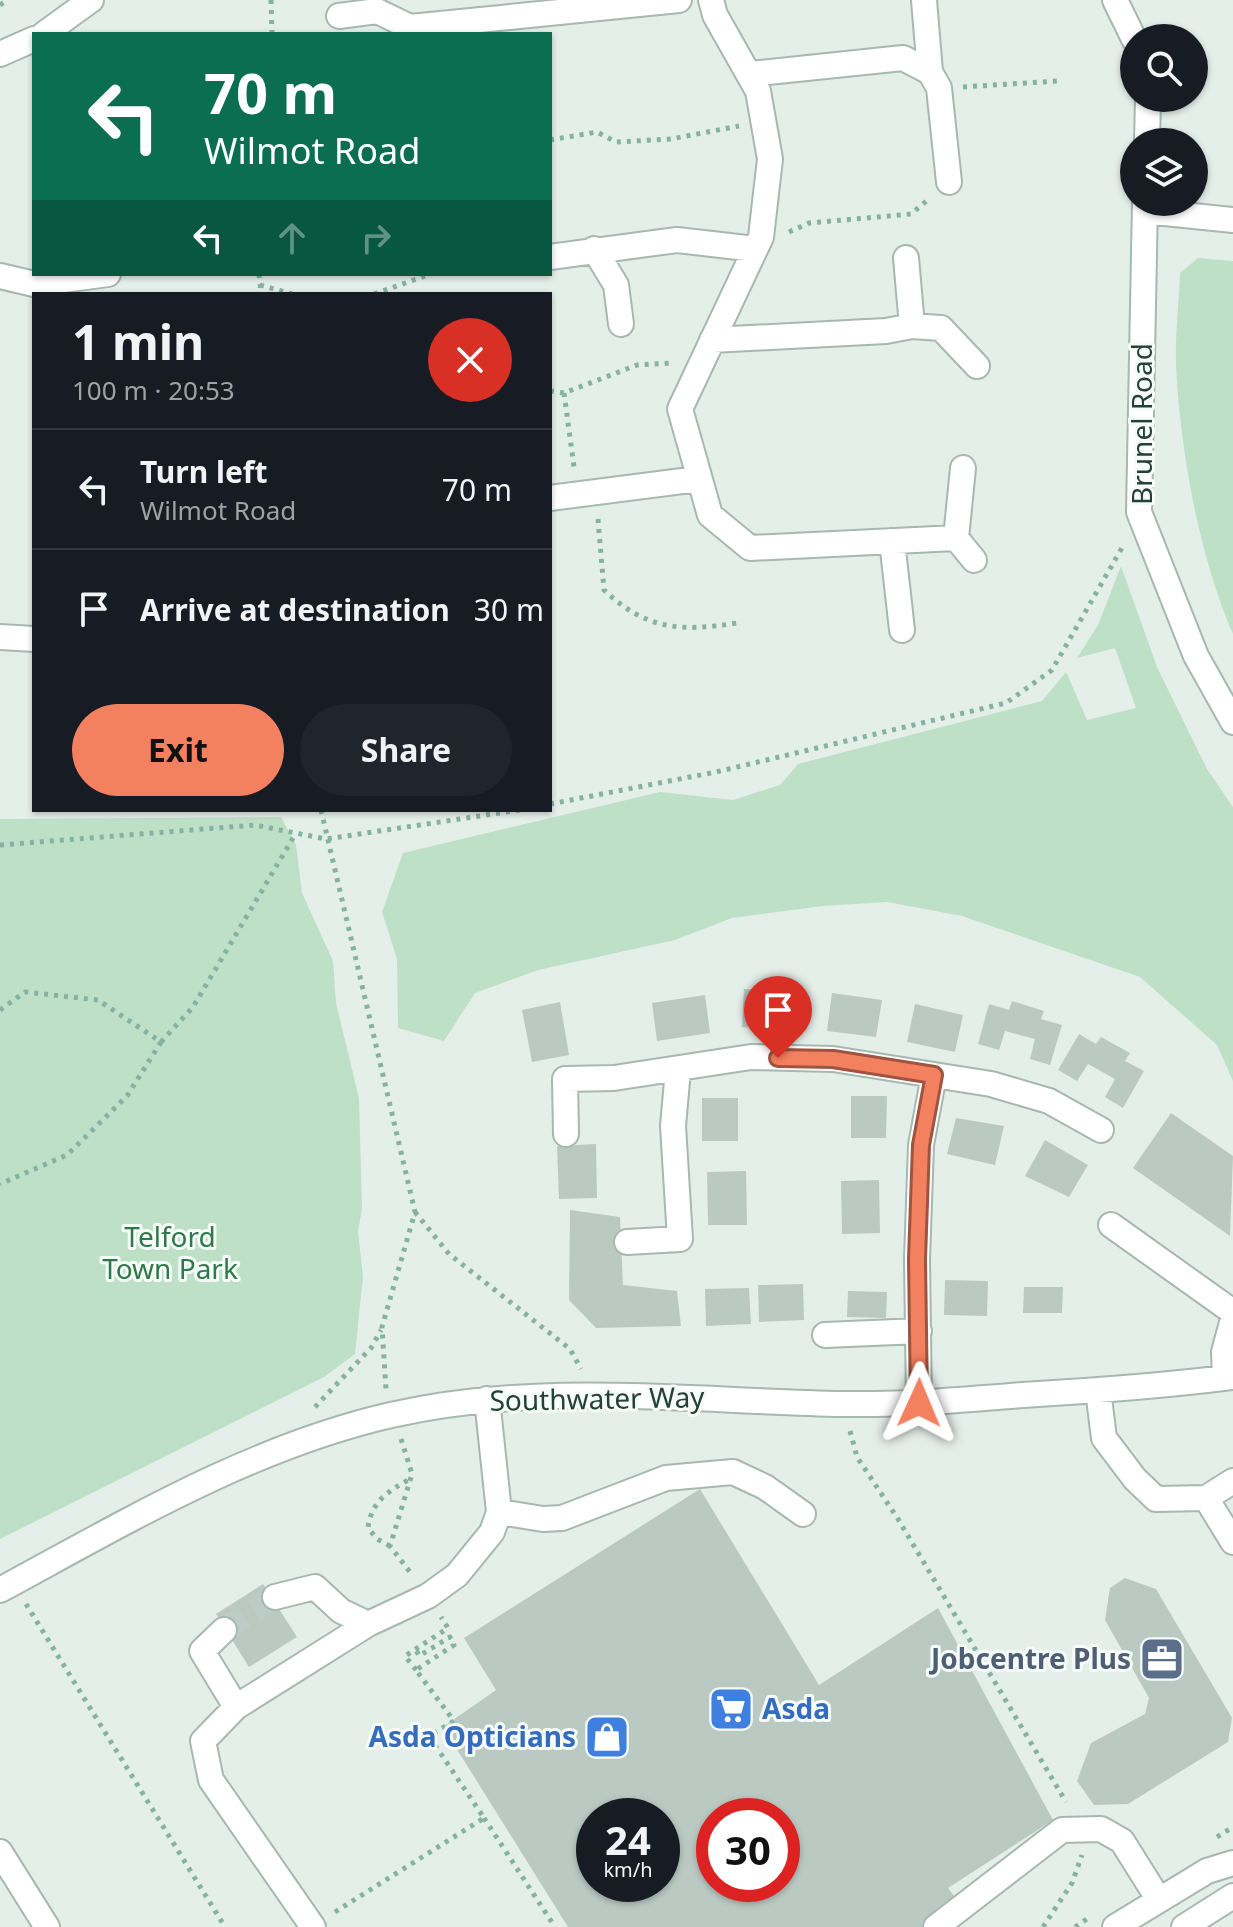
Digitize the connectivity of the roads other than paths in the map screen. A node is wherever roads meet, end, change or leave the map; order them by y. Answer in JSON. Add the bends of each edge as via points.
{"nodes":[{"id":1,"x":91,"y":0,"type":"edge"},
{"id":2,"x":679,"y":0,"type":"edge"},
{"id":3,"x":711,"y":0,"type":"edge"},
{"id":4,"x":924,"y":0,"type":"edge"},
{"id":5,"x":1115,"y":0,"type":"edge"},
{"id":6,"x":339,"y":16,"type":"dead end"},
{"id":7,"x":1127,"y":24,"type":"edge"},
{"id":8,"x":47,"y":32,"type":"edge"},
{"id":9,"x":32,"y":40,"type":"edge"},
{"id":10,"x":0,"y":54,"type":"edge"},
{"id":11,"x":750,"y":74,"type":"junction"},
{"id":12,"x":934,"y":80,"type":"junction"},
{"id":13,"x":949,"y":182,"type":"road end"},
{"id":14,"x":1145,"y":216,"type":"edge"},
{"id":15,"x":1208,"y":216,"type":"edge"},
{"id":16,"x":1233,"y":220,"type":"edge"},
{"id":17,"x":758,"y":239,"type":"junction"},
{"id":18,"x":594,"y":249,"type":"junction"},
{"id":19,"x":552,"y":257,"type":"edge"},
{"id":20,"x":906,"y":258,"type":"dead end"},
{"id":21,"x":0,"y":276,"type":"edge"},
{"id":22,"x":93,"y":276,"type":"edge"},
{"id":23,"x":621,"y":324,"type":"dead end"},
{"id":24,"x":912,"y":326,"type":"junction"},
{"id":25,"x":712,"y":340,"type":"junction"},
{"id":26,"x":977,"y":366,"type":"dead end"},
{"id":27,"x":963,"y":468,"type":"dead end"},
{"id":28,"x":698,"y":479,"type":"junction"},
{"id":29,"x":552,"y":498,"type":"edge"},
{"id":30,"x":956,"y":538,"type":"junction"},
{"id":31,"x":892,"y":541,"type":"junction"},
{"id":32,"x":974,"y":560,"type":"dead end"},
{"id":33,"x":902,"y":630,"type":"dead end"},
{"id":34,"x":0,"y":637,"type":"edge"},
{"id":35,"x":32,"y":639,"type":"edge"},
{"id":36,"x":1233,"y":722,"type":"edge"},
{"id":37,"x":678,"y":1070,"type":"junction"},
{"id":38,"x":934,"y":1075,"type":"junction"},
{"id":39,"x":1101,"y":1130,"type":"dead end"},
{"id":40,"x":566,"y":1134,"type":"dead end"},
{"id":41,"x":1111,"y":1225,"type":"dead end"},
{"id":42,"x":627,"y":1242,"type":"dead end"},
{"id":43,"x":1233,"y":1312,"type":"edge"},
{"id":44,"x":1233,"y":1319,"type":"edge"},
{"id":45,"x":919,"y":1331,"type":"junction"},
{"id":46,"x":825,"y":1335,"type":"dead end"},
{"id":47,"x":1229,"y":1378,"type":"edge"},
{"id":48,"x":1098,"y":1390,"type":"junction"},
{"id":49,"x":487,"y":1399,"type":"junction"},
{"id":50,"x":919,"y":1403,"type":"junction"},
{"id":51,"x":1233,"y":1481,"type":"edge"},
{"id":52,"x":1206,"y":1498,"type":"junction"},
{"id":53,"x":499,"y":1512,"type":"junction"},
{"id":54,"x":803,"y":1514,"type":"dead end"},
{"id":55,"x":1233,"y":1542,"type":"edge"},
{"id":56,"x":7,"y":1586,"type":"edge"},
{"id":57,"x":275,"y":1597,"type":"tunnel mouth"},
{"id":58,"x":368,"y":1624,"type":"junction"},
{"id":59,"x":224,"y":1630,"type":"tunnel mouth"},
{"id":60,"x":236,"y":1707,"type":"junction"},
{"id":61,"x":3,"y":1863,"type":"edge"},
{"id":62,"x":1233,"y":1863,"type":"edge"},
{"id":63,"x":1233,"y":1896,"type":"edge"},
{"id":64,"x":1159,"y":1900,"type":"junction"},
{"id":65,"x":313,"y":1926,"type":"edge"},
{"id":66,"x":47,"y":1927,"type":"edge"},
{"id":67,"x":936,"y":1927,"type":"edge"},
{"id":68,"x":1115,"y":1927,"type":"edge"},
{"id":69,"x":1184,"y":1927,"type":"edge"}],
"edges":[{"from":1,"to":8,"type":"street"},
{"from":2,"to":6,"type":"street","via":[[410,27],[377,11]]},
{"from":3,"to":11,"type":"street"},
{"from":4,"to":12,"type":"street"},
{"from":5,"to":7,"type":"street"},
{"from":9,"to":10,"type":"street"},
{"from":11,"to":12,"type":"street","via":[[903,58]]},
{"from":11,"to":17,"type":"street","via":[[770,159]]},
{"from":12,"to":13,"type":"street"},
{"from":14,"to":36,"type":"street","name":"Brunel Road","via":[[1139,512],[1196,656]]},
{"from":15,"to":16,"type":"street"},
{"from":17,"to":18,"type":"street"},
{"from":17,"to":25,"type":"street"},
{"from":18,"to":19,"type":"street"},
{"from":18,"to":23,"type":"street","via":[[616,285]]},
{"from":20,"to":24,"type":"street"},
{"from":21,"to":22,"type":"street","via":[[34,284]]},
{"from":24,"to":25,"type":"street"},
{"from":24,"to":26,"type":"street","via":[[941,328]]},
{"from":25,"to":28,"type":"street","via":[[680,409]]},
{"from":27,"to":30,"type":"street"},
{"from":28,"to":29,"type":"street","via":[[587,499]]},
{"from":28,"to":31,"type":"street","via":[[710,515],[750,548]]},
{"from":30,"to":31,"type":"street"},
{"from":30,"to":32,"type":"street"},
{"from":31,"to":33,"type":"street"},
{"from":34,"to":35,"type":"street"},
{"from":37,"to":38,"type":"street","via":[[765,1057],[833,1059]]},
{"from":37,"to":40,"type":"street","via":[[565,1079]]},
{"from":37,"to":42,"type":"street","via":[[673,1126],[680,1239]]},
{"from":38,"to":39,"type":"street","via":[[1049,1101]]},
{"from":38,"to":45,"type":"street","via":[[921,1145]]},
{"from":41,"to":43,"type":"street"},
{"from":44,"to":47,"type":"street","via":[[1224,1352]]},
{"from":45,"to":46,"type":"street"},
{"from":45,"to":50,"type":"street"},
{"from":47,"to":48,"type":"street","name":"Southwater Way"},
{"from":48,"to":50,"type":"street","name":"Southwater Way"},
{"from":48,"to":52,"type":"street","via":[[1104,1438],[1135,1479],[1156,1499]]},
{"from":49,"to":50,"type":"street","name":"Southwater Way","via":[[595,1394]]},
{"from":49,"to":53,"type":"street"},
{"from":49,"to":56,"type":"street","name":"Southwater Way","via":[[391,1415],[324,1434],[138,1514]]},
{"from":51,"to":52,"type":"street"},
{"from":52,"to":55,"type":"street"},
{"from":53,"to":54,"type":"street","via":[[562,1518],[666,1478],[733,1472]]},
{"from":53,"to":58,"type":"street","via":[[492,1532],[457,1575],[428,1596]]},
{"from":57,"to":58,"type":"street","via":[[315,1587],[341,1611]]},
{"from":58,"to":60,"type":"street"},
{"from":59,"to":60,"type":"street","via":[[202,1651]]},
{"from":60,"to":65,"type":"street","via":[[203,1741],[211,1780]]},
{"from":61,"to":66,"type":"street"},
{"from":62,"to":64,"type":"street","via":[[1207,1871]]},
{"from":63,"to":69,"type":"street"},
{"from":64,"to":67,"type":"street","via":[[1122,1841],[1101,1829],[1062,1830]]},
{"from":64,"to":68,"type":"street"}]}
